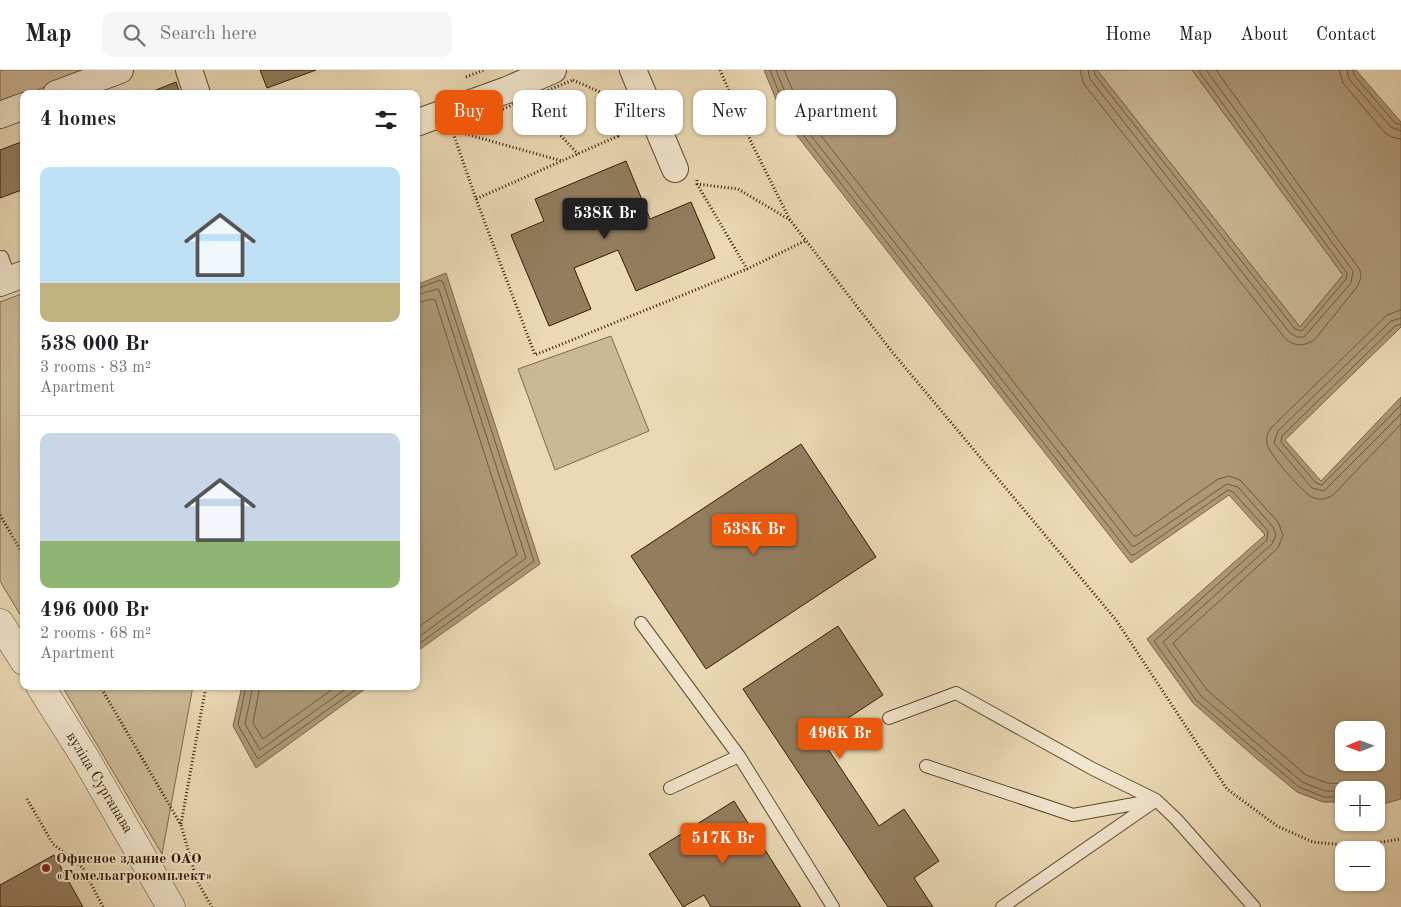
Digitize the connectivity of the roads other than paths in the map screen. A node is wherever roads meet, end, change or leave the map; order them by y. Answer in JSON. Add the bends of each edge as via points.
{"nodes":[{"id":1,"x":120,"y":70,"type":"edge"},
{"id":2,"x":189,"y":70,"type":"edge"},
{"id":3,"x":552,"y":70,"type":"edge"},
{"id":4,"x":633,"y":70,"type":"edge"},
{"id":5,"x":518,"y":87,"type":"edge"},
{"id":6,"x":67,"y":90,"type":"edge"},
{"id":7,"x":196,"y":90,"type":"edge"},
{"id":8,"x":20,"y":108,"type":"edge"},
{"id":9,"x":0,"y":115,"type":"edge"},
{"id":10,"x":420,"y":122,"type":"edge"},
{"id":11,"x":686,"y":172,"type":"road end"},
{"id":12,"x":0,"y":623,"type":"edge"},
{"id":13,"x":641,"y":623,"type":"dead end"},
{"id":14,"x":20,"y":655,"type":"edge"},
{"id":15,"x":43,"y":690,"type":"edge"},
{"id":16,"x":889,"y":718,"type":"dead end"},
{"id":17,"x":740,"y":756,"type":"junction"},
{"id":18,"x":926,"y":766,"type":"dead end"},
{"id":19,"x":670,"y":788,"type":"dead end"},
{"id":20,"x":1156,"y":800,"type":"junction"},
{"id":21,"x":172,"y":907,"type":"edge"},
{"id":22,"x":833,"y":907,"type":"edge"},
{"id":23,"x":1002,"y":907,"type":"edge"},
{"id":24,"x":1254,"y":907,"type":"edge"}],
"edges":[{"from":1,"to":6,"type":"street"},
{"from":2,"to":7,"type":"street"},
{"from":3,"to":5,"type":"street"},
{"from":4,"to":11,"type":"street"},
{"from":5,"to":10,"type":"street"},
{"from":8,"to":9,"type":"street"},
{"from":12,"to":14,"type":"street"},
{"from":13,"to":17,"type":"lane"},
{"from":15,"to":21,"type":"street","name":"вуліца Сурганава"},
{"from":16,"to":20,"type":"lane","via":[[956,693]]},
{"from":17,"to":19,"type":"lane"},
{"from":17,"to":22,"type":"lane"},
{"from":18,"to":20,"type":"lane","via":[[1073,815]]},
{"from":20,"to":23,"type":"lane"},
{"from":20,"to":24,"type":"lane"}]}
